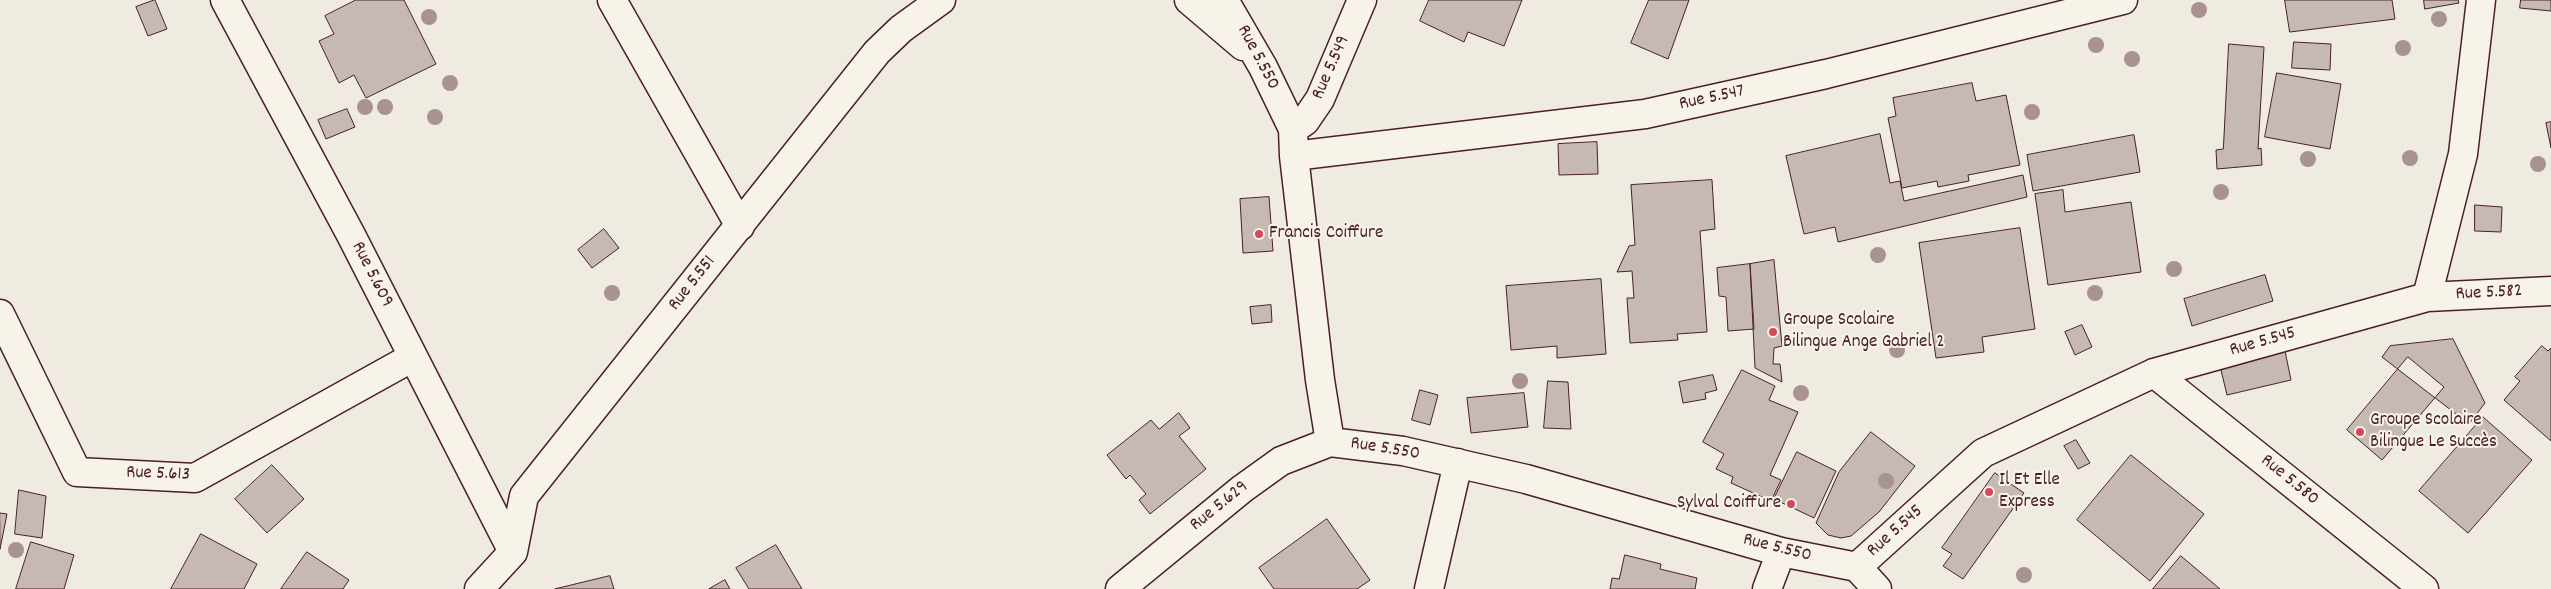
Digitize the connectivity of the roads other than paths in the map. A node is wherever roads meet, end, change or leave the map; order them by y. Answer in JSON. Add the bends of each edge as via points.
{"nodes":[{"id":1,"x":224,"y":0,"type":"edge"},
{"id":2,"x":612,"y":0,"type":"edge"},
{"id":3,"x":941,"y":0,"type":"edge"},
{"id":4,"x":1189,"y":0,"type":"edge"},
{"id":5,"x":1224,"y":0,"type":"edge"},
{"id":6,"x":1362,"y":0,"type":"edge"},
{"id":7,"x":2123,"y":0,"type":"edge"},
{"id":8,"x":2481,"y":0,"type":"edge"},
{"id":9,"x":1262,"y":67,"type":"junction"},
{"id":10,"x":1293,"y":129,"type":"junction"},
{"id":11,"x":1294,"y":156,"type":"junction"},
{"id":12,"x":740,"y":226,"type":"junction"},
{"id":13,"x":2551,"y":291,"type":"edge"},
{"id":14,"x":2427,"y":297,"type":"junction"},
{"id":15,"x":0,"y":314,"type":"edge"},
{"id":16,"x":413,"y":356,"type":"junction"},
{"id":17,"x":2154,"y":373,"type":"junction"},
{"id":18,"x":1330,"y":442,"type":"junction"},
{"id":19,"x":1458,"y":463,"type":"junction"},
{"id":20,"x":513,"y":552,"type":"junction"},
{"id":21,"x":1781,"y":552,"type":"junction"},
{"id":22,"x":1857,"y":567,"type":"junction"},
{"id":23,"x":479,"y":589,"type":"edge"},
{"id":24,"x":1120,"y":589,"type":"edge"},
{"id":25,"x":1429,"y":589,"type":"edge"},
{"id":26,"x":1767,"y":589,"type":"edge"},
{"id":27,"x":1877,"y":589,"type":"edge"},
{"id":28,"x":2424,"y":589,"type":"edge"}],
"edges":[{"from":1,"to":16,"type":"street","name":"Rue 5.609"},
{"from":2,"to":12,"type":"street"},
{"from":3,"to":12,"type":"street","name":"Rue 5.551","via":[[877,52]]},
{"from":4,"to":9,"type":"street"},
{"from":5,"to":9,"type":"street","name":"Rue 5.550"},
{"from":6,"to":10,"type":"street","name":"Rue 5.549","via":[[1320,99],[1305,121]]},
{"from":7,"to":11,"type":"street","name":"Rue 5.547","via":[[1826,74],[1645,114]]},
{"from":8,"to":14,"type":"street","via":[[2463,154]]},
{"from":9,"to":10,"type":"street","name":"Rue 5.550"},
{"from":10,"to":11,"type":"street","name":"Rue 5.550"},
{"from":11,"to":18,"type":"street","name":"Rue 5.550"},
{"from":12,"to":20,"type":"street","name":"Rue 5.551","via":[[524,496]]},
{"from":13,"to":14,"type":"street","name":"Rue 5.582"},
{"from":14,"to":17,"type":"street","name":"Rue 5.545"},
{"from":15,"to":16,"type":"street","name":"Rue 5.613","via":[[77,472],[195,478]]},
{"from":16,"to":20,"type":"street","name":"Rue 5.609"},
{"from":17,"to":22,"type":"street","name":"Rue 5.545","via":[[1982,453]]},
{"from":17,"to":28,"type":"street","name":"Rue 5.580"},
{"from":18,"to":19,"type":"street","name":"Rue 5.550","via":[[1403,451]]},
{"from":18,"to":24,"type":"street","name":"Rue 5.629","via":[[1281,461]]},
{"from":19,"to":21,"type":"street","name":"Rue 5.550","via":[[1526,479]]},
{"from":19,"to":25,"type":"street"},
{"from":20,"to":23,"type":"street"},
{"from":21,"to":22,"type":"street","name":"Rue 5.550"},
{"from":21,"to":26,"type":"street"},
{"from":22,"to":27,"type":"street"}]}
